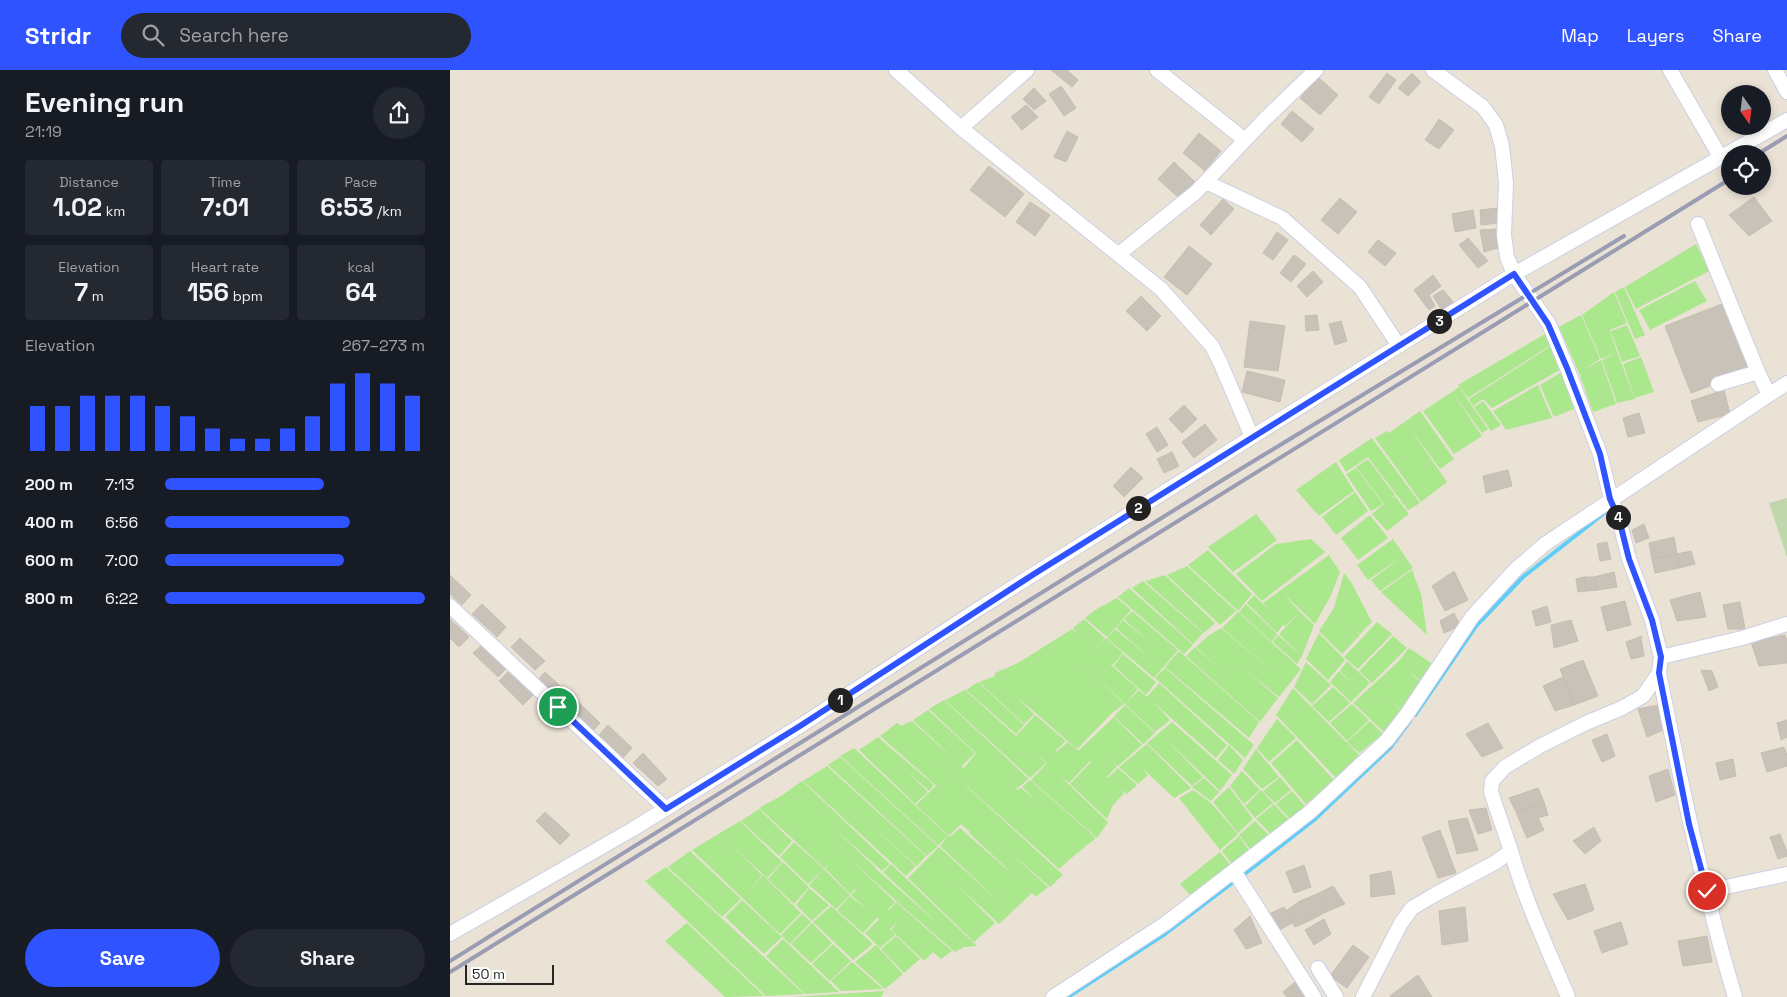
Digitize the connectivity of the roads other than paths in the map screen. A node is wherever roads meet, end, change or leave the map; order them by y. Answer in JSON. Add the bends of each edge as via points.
{"nodes":[{"id":1,"x":896,"y":70,"type":"edge"},
{"id":2,"x":1027,"y":70,"type":"edge"},
{"id":3,"x":1157,"y":70,"type":"edge"},
{"id":4,"x":1316,"y":70,"type":"edge"},
{"id":5,"x":1433,"y":70,"type":"edge"},
{"id":6,"x":1670,"y":70,"type":"edge"},
{"id":7,"x":1775,"y":70,"type":"edge"},
{"id":8,"x":1787,"y":92,"type":"edge"},
{"id":9,"x":1787,"y":120,"type":"edge"},
{"id":10,"x":962,"y":128,"type":"junction"},
{"id":11,"x":1244,"y":140,"type":"junction"},
{"id":12,"x":1744,"y":145,"type":"edge"},
{"id":13,"x":1721,"y":156,"type":"edge"},
{"id":14,"x":1721,"y":159,"type":"edge"},
{"id":15,"x":1206,"y":182,"type":"junction"},
{"id":16,"x":1698,"y":224,"type":"dead end"},
{"id":17,"x":1119,"y":254,"type":"junction"},
{"id":18,"x":1514,"y":274,"type":"junction"},
{"id":19,"x":1399,"y":346,"type":"junction"},
{"id":20,"x":1758,"y":372,"type":"junction"},
{"id":21,"x":1787,"y":383,"type":"edge"},
{"id":22,"x":1718,"y":384,"type":"dead end"},
{"id":23,"x":1769,"y":395,"type":"junction"},
{"id":24,"x":1252,"y":437,"type":"junction"},
{"id":25,"x":1611,"y":501,"type":"junction"},
{"id":26,"x":450,"y":606,"type":"edge"},
{"id":27,"x":1787,"y":624,"type":"edge"},
{"id":28,"x":1661,"y":657,"type":"junction"},
{"id":29,"x":1659,"y":673,"type":"junction"},
{"id":30,"x":666,"y":809,"type":"junction"},
{"id":31,"x":1512,"y":851,"type":"junction"},
{"id":32,"x":1787,"y":874,"type":"edge"},
{"id":33,"x":1237,"y":876,"type":"junction"},
{"id":34,"x":1707,"y":891,"type":"junction"},
{"id":35,"x":450,"y":934,"type":"edge"},
{"id":36,"x":1318,"y":968,"type":"dead end"},
{"id":37,"x":1053,"y":997,"type":"edge"},
{"id":38,"x":1314,"y":997,"type":"edge"},
{"id":39,"x":1336,"y":997,"type":"edge"},
{"id":40,"x":1363,"y":997,"type":"edge"},
{"id":41,"x":1568,"y":997,"type":"edge"},
{"id":42,"x":1735,"y":997,"type":"edge"}],
"edges":[{"from":1,"to":10,"type":"street"},
{"from":2,"to":10,"type":"street"},
{"from":3,"to":11,"type":"street"},
{"from":4,"to":11,"type":"street"},
{"from":5,"to":18,"type":"street","via":[[1483,107],[1496,125],[1506,183],[1504,235],[1507,257]]},
{"from":6,"to":13,"type":"street"},
{"from":7,"to":8,"type":"street"},
{"from":9,"to":12,"type":"street"},
{"from":10,"to":17,"type":"street"},
{"from":11,"to":15,"type":"street"},
{"from":14,"to":18,"type":"street"},
{"from":15,"to":17,"type":"street"},
{"from":15,"to":19,"type":"street","via":[[1282,218],[1360,287]]},
{"from":16,"to":20,"type":"street"},
{"from":17,"to":24,"type":"street","via":[[1160,289],[1212,346]]},
{"from":18,"to":19,"type":"street"},
{"from":18,"to":25,"type":"street","via":[[1548,324],[1567,368],[1600,454]]},
{"from":19,"to":24,"type":"street"},
{"from":20,"to":22,"type":"street"},
{"from":20,"to":23,"type":"street"},
{"from":21,"to":23,"type":"street"},
{"from":23,"to":25,"type":"street"},
{"from":24,"to":30,"type":"street"},
{"from":25,"to":28,"type":"street","via":[[1652,620]]},
{"from":25,"to":33,"type":"street","via":[[1545,544],[1516,569],[1472,617],[1387,740]]},
{"from":26,"to":30,"type":"street"},
{"from":27,"to":28,"type":"street"},
{"from":28,"to":29,"type":"street"},
{"from":29,"to":31,"type":"street","via":[[1643,696],[1540,746],[1505,767],[1492,781],[1490,792]]},
{"from":29,"to":34,"type":"street","via":[[1689,824]]},
{"from":30,"to":35,"type":"street"},
{"from":31,"to":40,"type":"street","via":[[1412,908]]},
{"from":31,"to":41,"type":"street"},
{"from":32,"to":34,"type":"street"},
{"from":33,"to":37,"type":"street"},
{"from":33,"to":38,"type":"street"},
{"from":34,"to":42,"type":"street"},
{"from":36,"to":39,"type":"street"}]}
